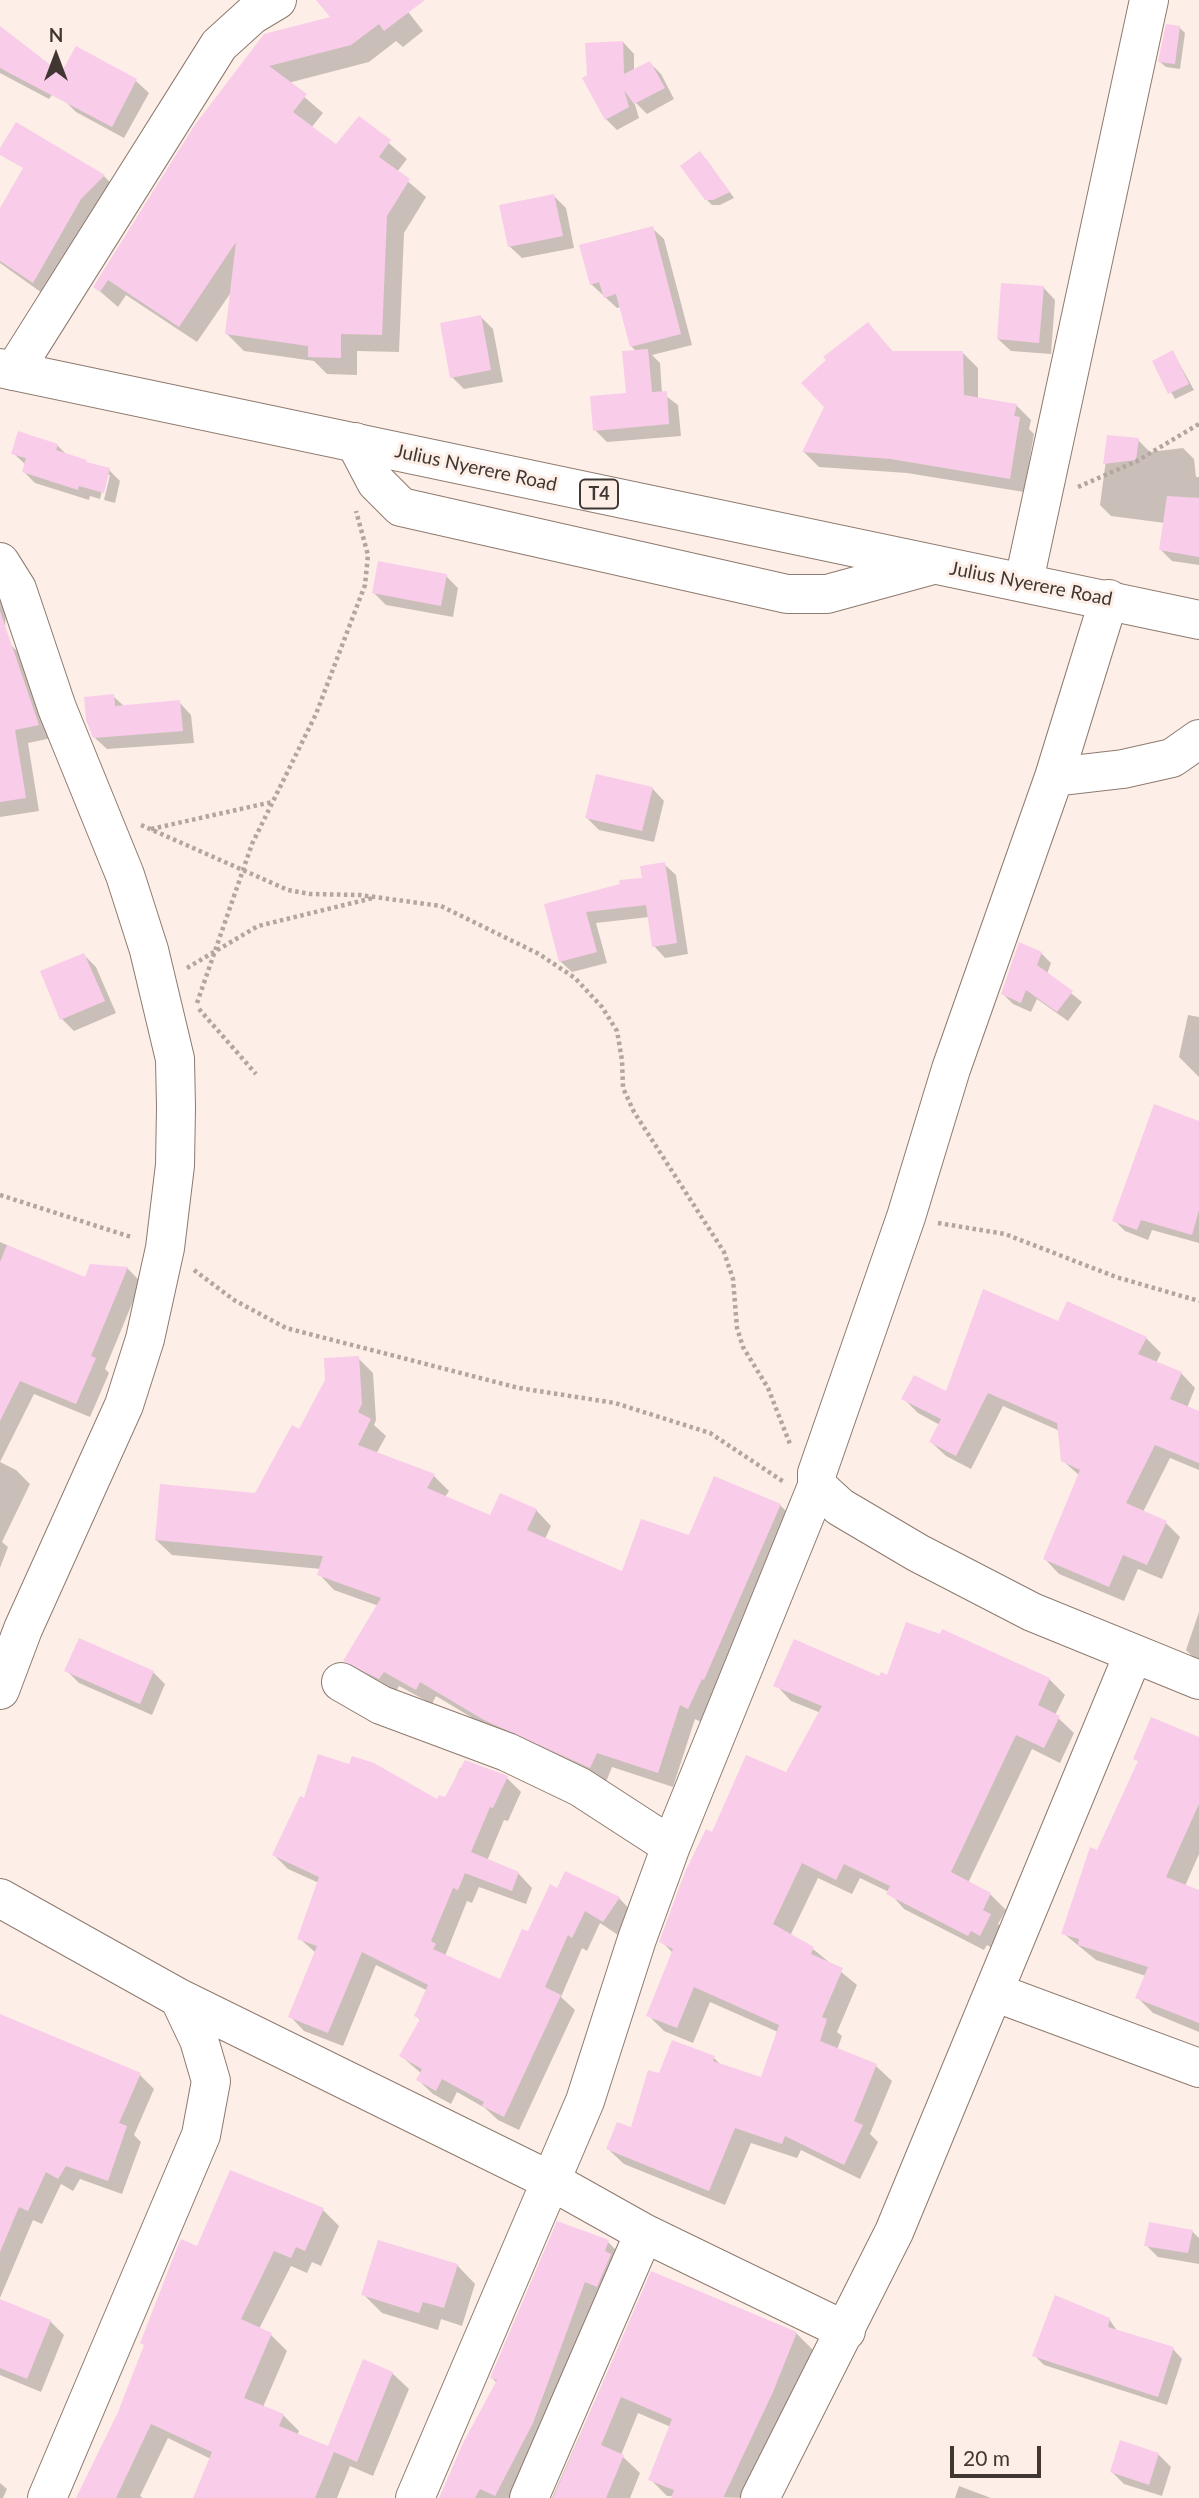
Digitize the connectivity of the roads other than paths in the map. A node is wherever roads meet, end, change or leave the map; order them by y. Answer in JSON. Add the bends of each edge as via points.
{"nodes":[{"id":1,"x":277,"y":0,"type":"edge"},
{"id":2,"x":1149,"y":0,"type":"edge"},
{"id":3,"x":7,"y":369,"type":"edge"},
{"id":4,"x":359,"y":449,"type":"junction"},
{"id":5,"x":0,"y":562,"type":"edge"},
{"id":6,"x":933,"y":565,"type":"junction"},
{"id":7,"x":1024,"y":581,"type":"junction"},
{"id":8,"x":1109,"y":599,"type":"junction"},
{"id":9,"x":1199,"y":620,"type":"edge"},
{"id":10,"x":1199,"y":739,"type":"edge"},
{"id":11,"x":1054,"y":777,"type":"junction"},
{"id":12,"x":814,"y":1493,"type":"junction"},
{"id":13,"x":1133,"y":1655,"type":"junction"},
{"id":14,"x":1199,"y":1680,"type":"edge"},
{"id":15,"x":341,"y":1682,"type":"dead end"},
{"id":16,"x":0,"y":1690,"type":"edge"},
{"id":17,"x":671,"y":1846,"type":"junction"},
{"id":18,"x":0,"y":1898,"type":"edge"},
{"id":19,"x":994,"y":1992,"type":"junction"},
{"id":20,"x":179,"y":1998,"type":"junction"},
{"id":21,"x":1199,"y":2068,"type":"edge"},
{"id":22,"x":553,"y":2182,"type":"junction"},
{"id":23,"x":644,"y":2233,"type":"junction"},
{"id":24,"x":846,"y":2331,"type":"junction"},
{"id":25,"x":47,"y":2498,"type":"edge"},
{"id":26,"x":415,"y":2498,"type":"edge"},
{"id":27,"x":529,"y":2498,"type":"edge"},
{"id":28,"x":760,"y":2498,"type":"edge"}],
"edges":[{"from":1,"to":3,"type":"main road","via":[[219,45]]},
{"from":2,"to":7,"type":"main road"},
{"from":3,"to":4,"type":"main road","name":"Julius Nyerere Road","number":"T4"},
{"from":4,"to":6,"type":"main road","name":"Julius Nyerere Road","number":"T4"},
{"from":4,"to":6,"type":"main road","via":[[376,482],[401,507],[787,594],[827,594]]},
{"from":5,"to":16,"type":"main road","via":[[17,589],[57,708],[168,989],[175,1059],[175,1165],[165,1248],[145,1339],[124,1405]]},
{"from":6,"to":7,"type":"main road","name":"Julius Nyerere Road","number":"T4"},
{"from":7,"to":8,"type":"main road","name":"Julius Nyerere Road","number":"T4"},
{"from":8,"to":9,"type":"main road","name":"Julius Nyerere Road","number":"T4"},
{"from":8,"to":11,"type":"main road"},
{"from":10,"to":11,"type":"main road","via":[[1172,758]]},
{"from":11,"to":12,"type":"main road","via":[[951,1069]]},
{"from":12,"to":13,"type":"main road","via":[[1032,1612]]},
{"from":12,"to":17,"type":"main road"},
{"from":13,"to":14,"type":"main road"},
{"from":13,"to":19,"type":"main road"},
{"from":15,"to":17,"type":"main road","via":[[381,1704],[507,1752],[580,1787]]},
{"from":17,"to":22,"type":"main road"},
{"from":18,"to":20,"type":"main road"},
{"from":19,"to":21,"type":"main road"},
{"from":19,"to":24,"type":"main road","via":[[894,2232]]},
{"from":20,"to":22,"type":"main road"},
{"from":20,"to":25,"type":"main road","via":[[199,2040],[211,2081],[201,2135]]},
{"from":22,"to":23,"type":"main road"},
{"from":22,"to":26,"type":"main road"},
{"from":23,"to":24,"type":"main road"},
{"from":23,"to":27,"type":"main road"},
{"from":24,"to":28,"type":"main road"}]}
